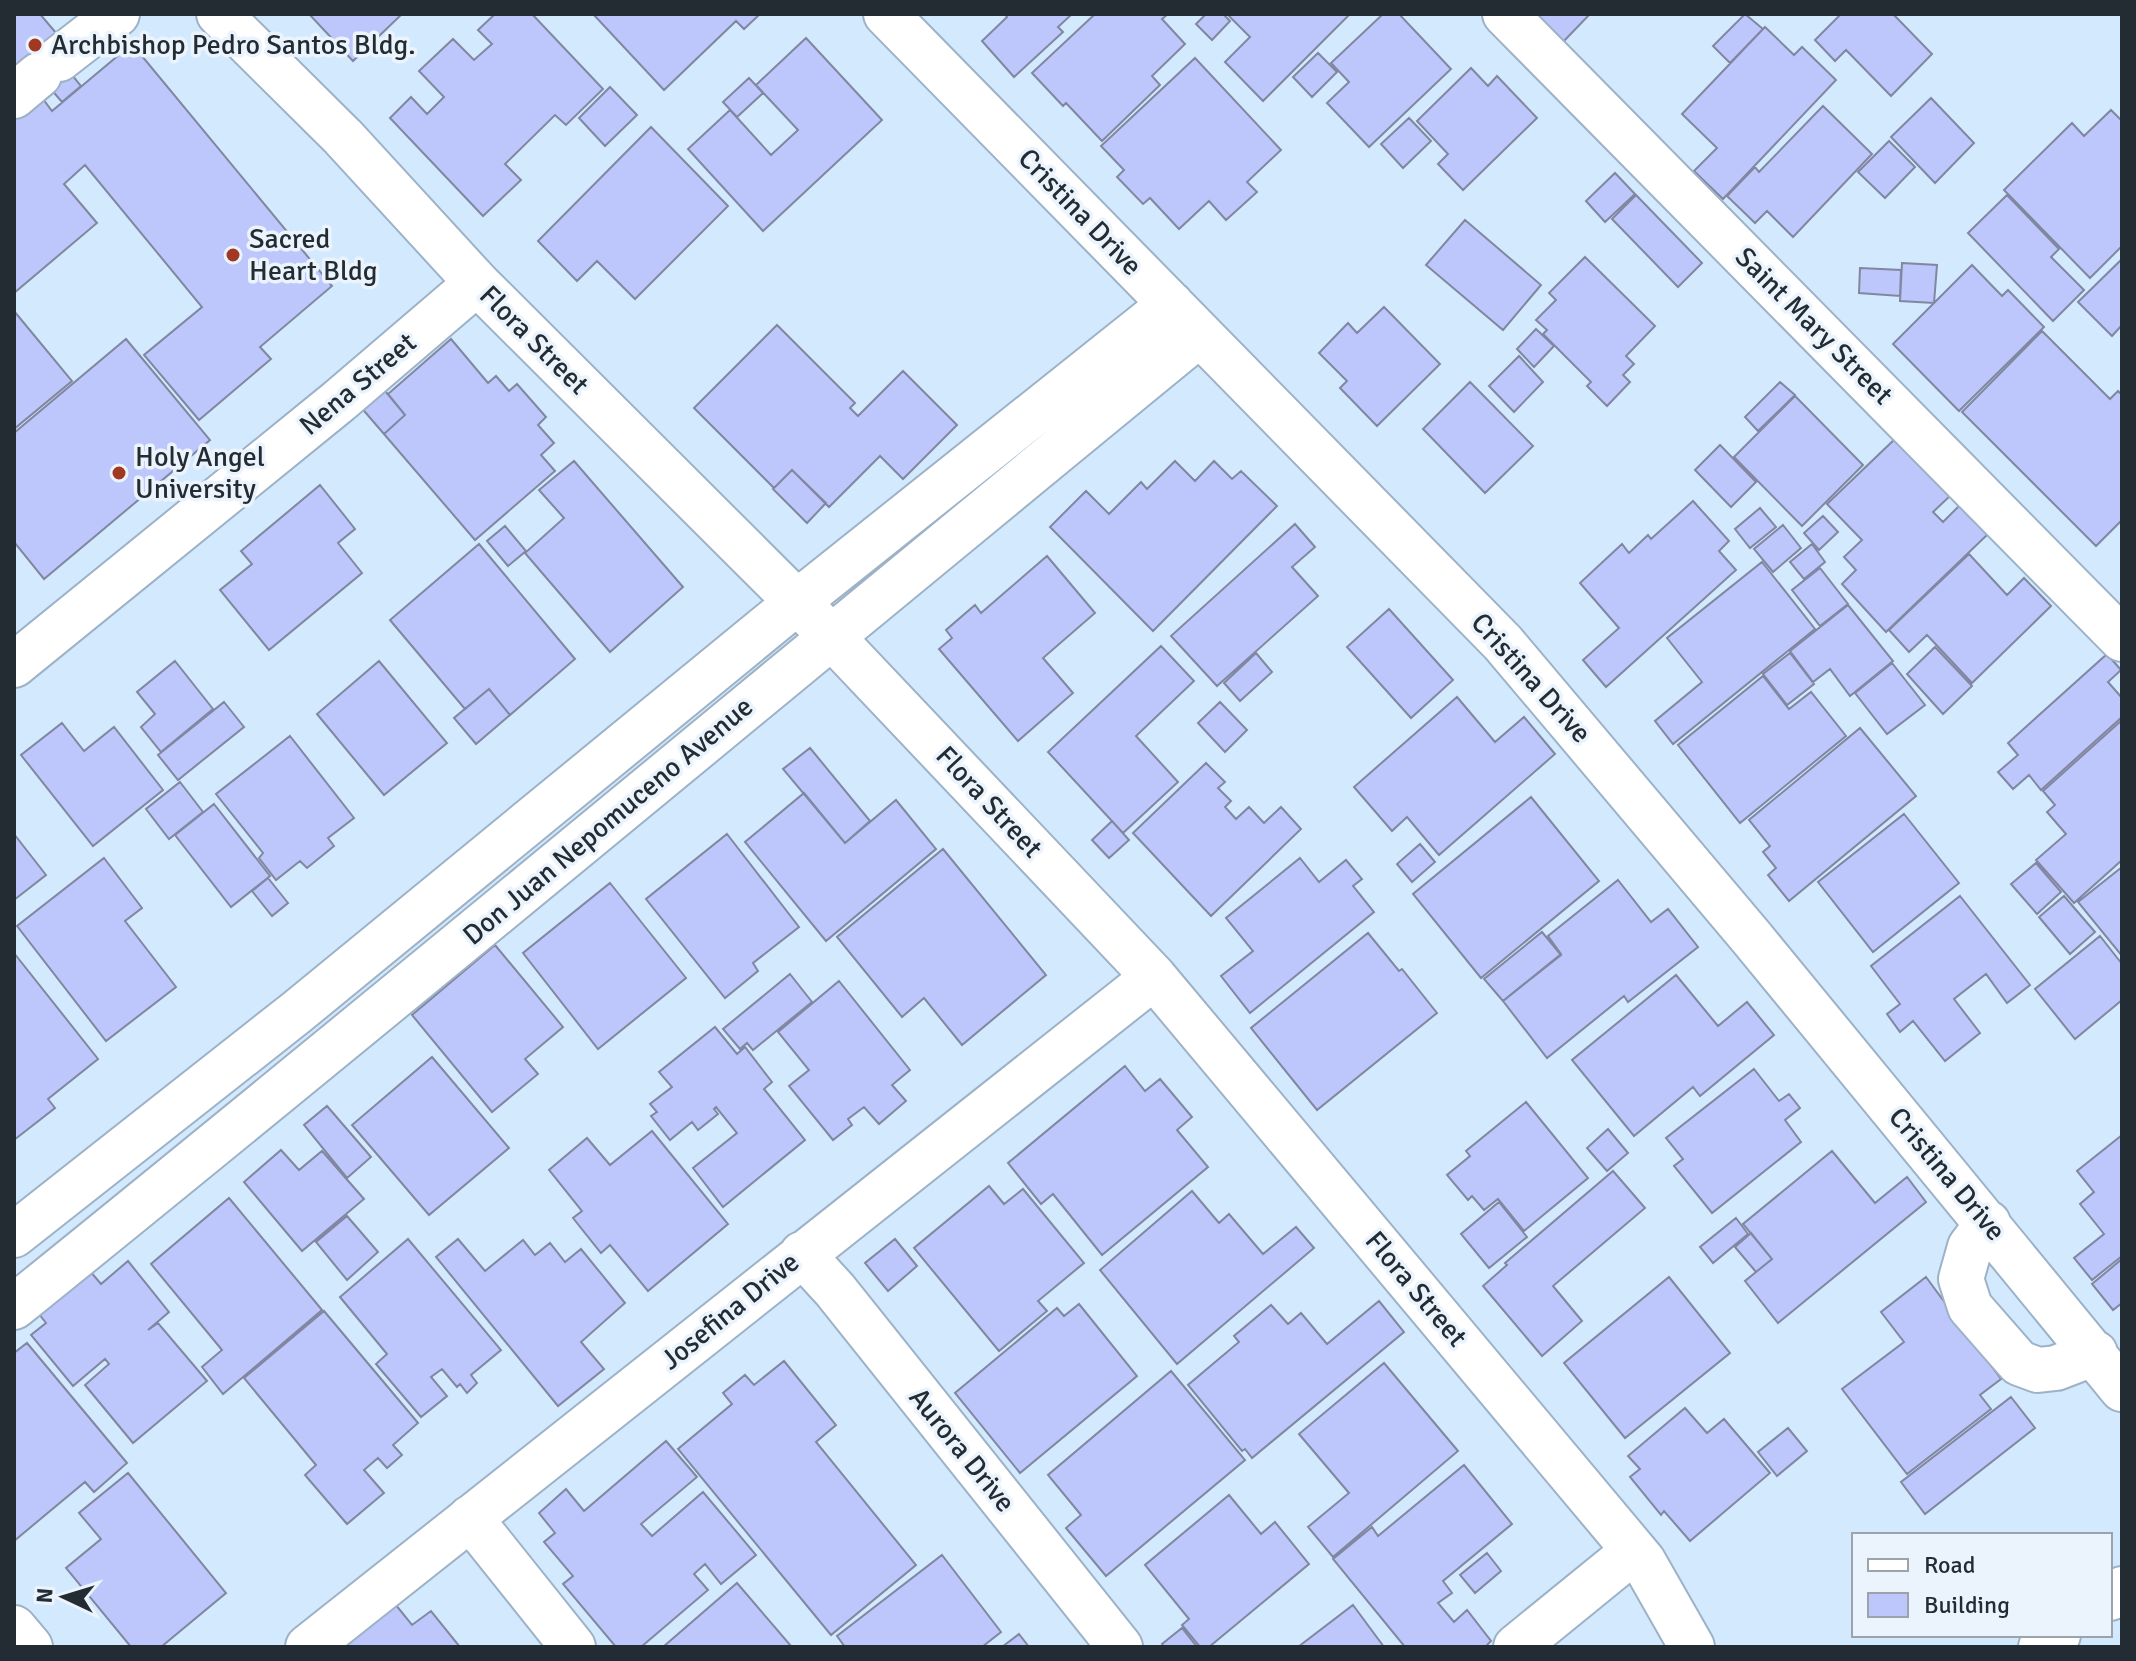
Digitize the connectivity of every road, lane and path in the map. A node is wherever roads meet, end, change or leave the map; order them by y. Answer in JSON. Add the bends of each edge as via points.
{"nodes":[{"id":1,"x":117,"y":14,"type":"edge"},
{"id":2,"x":219,"y":14,"type":"edge"},
{"id":3,"x":886,"y":14,"type":"edge"},
{"id":4,"x":1505,"y":14,"type":"edge"},
{"id":5,"x":37,"y":77,"type":"edge"},
{"id":6,"x":477,"y":283,"type":"junction"},
{"id":7,"x":1185,"y":319,"type":"junction"},
{"id":8,"x":796,"y":603,"type":"junction"},
{"id":9,"x":831,"y":636,"type":"junction"},
{"id":10,"x":2122,"y":639,"type":"edge"},
{"id":11,"x":14,"y":665,"type":"edge"},
{"id":12,"x":1154,"y":977,"type":"junction"},
{"id":13,"x":297,"y":1012,"type":"junction"},
{"id":14,"x":332,"y":1051,"type":"junction"},
{"id":15,"x":1988,"y":1223,"type":"junction"},
{"id":16,"x":14,"y":1235,"type":"edge"},
{"id":17,"x":802,"y":1254,"type":"junction"},
{"id":18,"x":14,"y":1307,"type":"edge"},
{"id":19,"x":2095,"y":1353,"type":"junction"},
{"id":20,"x":2122,"y":1389,"type":"edge"},
{"id":21,"x":470,"y":1518,"type":"junction"},
{"id":22,"x":1634,"y":1551,"type":"junction"},
{"id":23,"x":14,"y":1628,"type":"edge"},
{"id":24,"x":30,"y":1647,"type":"edge"},
{"id":25,"x":308,"y":1647,"type":"edge"},
{"id":26,"x":573,"y":1647,"type":"edge"},
{"id":27,"x":1120,"y":1647,"type":"edge"},
{"id":28,"x":1516,"y":1647,"type":"edge"},
{"id":29,"x":1692,"y":1647,"type":"edge"}],
"edges":[{"from":1,"to":5,"type":"street"},
{"from":2,"to":6,"type":"street","name":"Flora Street","via":[[343,137]]},
{"from":3,"to":7,"type":"street","name":"Cristina Drive"},
{"from":4,"to":10,"type":"street","name":"Saint Mary Street"},
{"from":6,"to":8,"type":"street","name":"Flora Street"},
{"from":6,"to":11,"type":"street","name":"Nena Street"},
{"from":7,"to":8,"type":"street","name":"Don Juan Nepomuceno Avenue"},
{"from":7,"to":9,"type":"street","name":"Don Juan Nepomuceno Avenue"},
{"from":7,"to":15,"type":"street","name":"Cristina Drive","via":[[1512,653]]},
{"from":8,"to":9,"type":"street","name":"Flora Street"},
{"from":8,"to":13,"type":"street","name":"Don Juan Nepomuceno Avenue"},
{"from":9,"to":12,"type":"street","name":"Flora Street"},
{"from":9,"to":14,"type":"street","name":"Don Juan Nepomuceno Avenue"},
{"from":12,"to":17,"type":"street","name":"Josefina Drive"},
{"from":12,"to":22,"type":"street","name":"Flora Street"},
{"from":13,"to":14,"type":"street"},
{"from":13,"to":16,"type":"street","name":"Don Juan Nepomuceno Avenue"},
{"from":14,"to":18,"type":"street","name":"Don Juan Nepomuceno Avenue"},
{"from":15,"to":19,"type":"street","name":"Cristina Drive"},
{"from":15,"to":19,"type":"street","via":[[1970,1247],[1961,1279],[1970,1307],[2019,1363],[2038,1370]]},
{"from":17,"to":21,"type":"street","name":"Josefina Drive"},
{"from":17,"to":27,"type":"street","name":"Aurora Drive"},
{"from":19,"to":20,"type":"street","name":"Cristina Drive"},
{"from":21,"to":25,"type":"street","name":"Josefina Drive"},
{"from":21,"to":26,"type":"street"},
{"from":22,"to":28,"type":"street"},
{"from":22,"to":29,"type":"street","name":"Flora Street"},
{"from":23,"to":24,"type":"street"}]}
